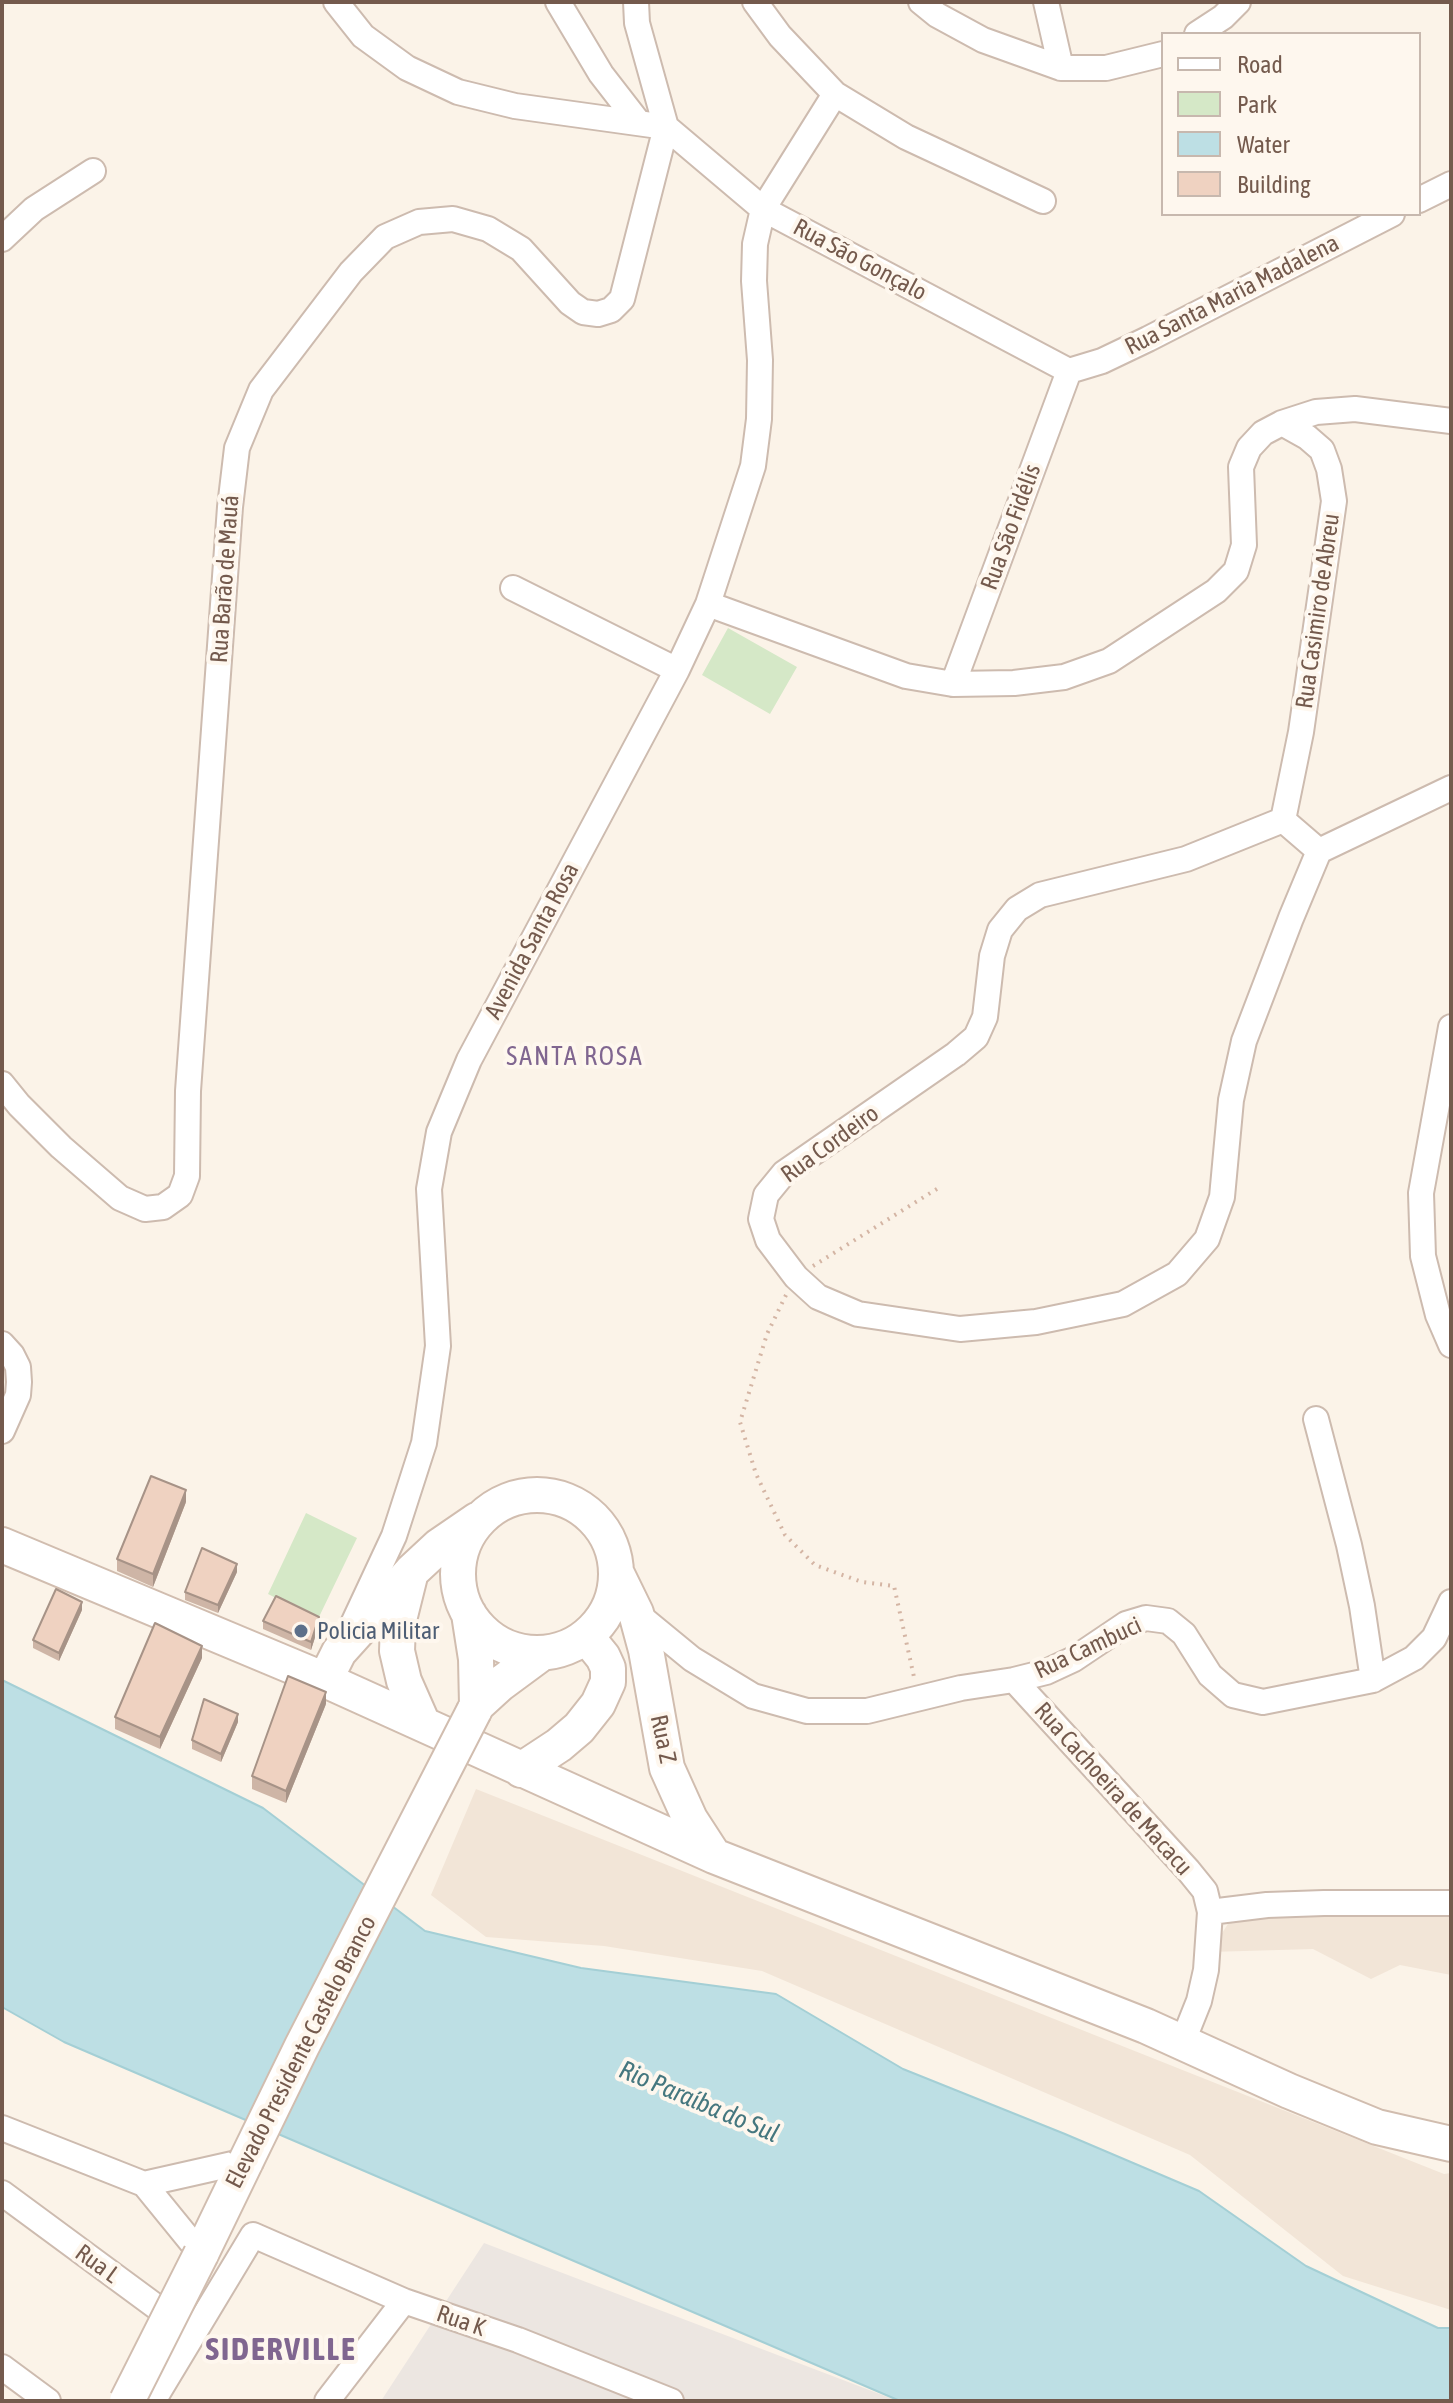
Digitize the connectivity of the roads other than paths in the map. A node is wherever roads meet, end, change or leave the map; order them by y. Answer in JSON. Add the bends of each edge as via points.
{"nodes":[{"id":1,"x":336,"y":2,"type":"edge"},
{"id":2,"x":558,"y":2,"type":"edge"},
{"id":3,"x":636,"y":2,"type":"edge"},
{"id":4,"x":755,"y":2,"type":"edge"},
{"id":5,"x":921,"y":2,"type":"edge"},
{"id":6,"x":1046,"y":2,"type":"edge"},
{"id":7,"x":1238,"y":2,"type":"edge"},
{"id":8,"x":1200,"y":32,"type":"edge"},
{"id":9,"x":1161,"y":54,"type":"edge"},
{"id":10,"x":1061,"y":68,"type":"junction"},
{"id":11,"x":835,"y":94,"type":"junction"},
{"id":12,"x":639,"y":123,"type":"junction"},
{"id":13,"x":666,"y":127,"type":"junction"},
{"id":14,"x":93,"y":171,"type":"dead end"},
{"id":15,"x":1451,"y":184,"type":"edge"},
{"id":16,"x":1421,"y":199,"type":"edge"},
{"id":17,"x":1043,"y":201,"type":"dead end"},
{"id":18,"x":763,"y":209,"type":"junction"},
{"id":19,"x":1388,"y":216,"type":"edge"},
{"id":20,"x":2,"y":239,"type":"edge"},
{"id":21,"x":1069,"y":371,"type":"junction"},
{"id":22,"x":1451,"y":421,"type":"edge"},
{"id":23,"x":1282,"y":423,"type":"junction"},
{"id":24,"x":513,"y":588,"type":"dead end"},
{"id":25,"x":708,"y":604,"type":"junction"},
{"id":26,"x":677,"y":670,"type":"junction"},
{"id":27,"x":953,"y":684,"type":"junction"},
{"id":28,"x":1451,"y":788,"type":"edge"},
{"id":29,"x":1283,"y":820,"type":"junction"},
{"id":30,"x":1319,"y":851,"type":"junction"},
{"id":31,"x":1451,"y":1027,"type":"edge"},
{"id":32,"x":1448,"y":1066,"type":"edge"},
{"id":33,"x":2,"y":1084,"type":"edge"},
{"id":34,"x":2,"y":1345,"type":"edge"},
{"id":35,"x":1451,"y":1345,"type":"edge"},
{"id":36,"x":1316,"y":1419,"type":"dead end"},
{"id":37,"x":2,"y":1431,"type":"edge"},
{"id":38,"x":480,"y":1519,"type":"junction"},
{"id":39,"x":2,"y":1545,"type":"edge"},
{"id":40,"x":411,"y":1572,"type":"junction"},
{"id":41,"x":616,"y":1572,"type":"junction"},
{"id":42,"x":1451,"y":1602,"type":"edge"},
{"id":43,"x":636,"y":1613,"type":"junction"},
{"id":44,"x":469,"y":1614,"type":"junction"},
{"id":45,"x":586,"y":1636,"type":"junction"},
{"id":46,"x":542,"y":1653,"type":"junction"},
{"id":47,"x":332,"y":1666,"type":"junction"},
{"id":48,"x":1014,"y":1680,"type":"junction"},
{"id":49,"x":1373,"y":1680,"type":"junction"},
{"id":50,"x":476,"y":1708,"type":"junction"},
{"id":51,"x":423,"y":1724,"type":"junction"},
{"id":52,"x":667,"y":1768,"type":"junction"},
{"id":53,"x":521,"y":1770,"type":"junction"},
{"id":54,"x":632,"y":1820,"type":"junction"},
{"id":55,"x":714,"y":1856,"type":"junction"},
{"id":56,"x":1451,"y":1903,"type":"edge"},
{"id":57,"x":1210,"y":1912,"type":"junction"},
{"id":58,"x":1183,"y":2041,"type":"junction"},
{"id":59,"x":2,"y":2128,"type":"edge"},
{"id":60,"x":1451,"y":2144,"type":"edge"},
{"id":61,"x":246,"y":2161,"type":"junction"},
{"id":62,"x":144,"y":2184,"type":"junction"},
{"id":63,"x":2,"y":2193,"type":"edge"},
{"id":64,"x":201,"y":2254,"type":"junction"},
{"id":65,"x":404,"y":2301,"type":"junction"},
{"id":66,"x":193,"y":2334,"type":"junction"},
{"id":67,"x":2,"y":2367,"type":"edge"},
{"id":68,"x":48,"y":2401,"type":"edge"},
{"id":69,"x":127,"y":2401,"type":"edge"},
{"id":70,"x":153,"y":2401,"type":"edge"},
{"id":71,"x":327,"y":2401,"type":"edge"},
{"id":72,"x":671,"y":2401,"type":"edge"}],
"edges":[{"from":1,"to":12,"type":"street","via":[[363,36],[407,68],[458,92],[515,106]]},
{"from":2,"to":12,"type":"street","via":[[601,74]]},
{"from":3,"to":13,"type":"street"},
{"from":4,"to":11,"type":"street"},
{"from":5,"to":10,"type":"street","via":[[983,40]]},
{"from":6,"to":10,"type":"street"},
{"from":7,"to":8,"type":"street"},
{"from":9,"to":10,"type":"street","via":[[1106,68]]},
{"from":11,"to":17,"type":"street","via":[[906,137]]},
{"from":11,"to":18,"type":"street"},
{"from":12,"to":13,"type":"street"},
{"from":13,"to":18,"type":"street","name":"Rua São Gonçalo"},
{"from":13,"to":33,"type":"street","name":"Rua Barão de Mauá","via":[[622,299],[611,310],[583,312],[521,249],[488,229],[453,219],[419,222],[385,237],[351,272],[261,390],[237,448],[230,507],[189,1075],[187,1176],[180,1195],[163,1207],[145,1209],[120,1198],[61,1147]]},
{"from":14,"to":20,"type":"street","via":[[34,209]]},
{"from":15,"to":16,"type":"street"},
{"from":18,"to":21,"type":"street","name":"Rua São Gonçalo"},
{"from":18,"to":25,"type":"street","name":"Avenida Santa Rosa","via":[[755,244],[760,360],[753,466]]},
{"from":19,"to":21,"type":"street","name":"Rua Santa Maria Madalena","via":[[1148,339]]},
{"from":21,"to":27,"type":"street","name":"Rua São Fidélis"},
{"from":22,"to":23,"type":"street","via":[[1355,409],[1316,412]]},
{"from":23,"to":27,"type":"street","via":[[1249,448],[1241,467],[1244,545],[1236,571],[1216,591],[1109,661],[1064,677]]},
{"from":23,"to":29,"type":"street","name":"Rua Casimiro de Abreu","via":[[1322,450],[1334,501]]},
{"from":24,"to":26,"type":"street"},
{"from":25,"to":26,"type":"street","name":"Avenida Santa Rosa"},
{"from":25,"to":27,"type":"street","via":[[906,676]]},
{"from":26,"to":47,"type":"street","name":"Avenida Santa Rosa","via":[[469,1060],[439,1132],[429,1189],[438,1346],[424,1443],[394,1536]]},
{"from":28,"to":30,"type":"street"},
{"from":29,"to":30,"type":"street"},
{"from":29,"to":30,"type":"street","name":"Rua Cordeiro","via":[[1186,859],[1040,895],[1017,909],[1000,930],[985,1017],[976,1037],[784,1173],[766,1195],[761,1219],[768,1240],[796,1277],[818,1297],[858,1314],[960,1329],[1036,1322],[1123,1304],[1177,1274],[1207,1239],[1222,1197],[1231,1100],[1244,1041]]},
{"from":31,"to":32,"type":"street"},
{"from":32,"to":35,"type":"street","via":[[1421,1193],[1423,1256]]},
{"from":34,"to":37,"type":"street","via":[[18,1367],[19,1382]]},
{"from":36,"to":49,"type":"street","via":[[1349,1545]]},
{"from":38,"to":40,"type":"street"},
{"from":38,"to":41,"type":"street","via":[[501,1503],[526,1495],[553,1496],[577,1505],[611,1546]]},
{"from":38,"to":44,"type":"street","via":[[465,1540],[458,1564],[459,1590]]},
{"from":39,"to":47,"type":"street"},
{"from":40,"to":47,"type":"street"},
{"from":40,"to":51,"type":"street","via":[[397,1651]]},
{"from":41,"to":43,"type":"street","name":"Rua Z"},
{"from":41,"to":45,"type":"street","via":[[608,1608]]},
{"from":42,"to":49,"type":"street","name":"Rua Cambuci","via":[[1434,1638],[1414,1658]]},
{"from":43,"to":48,"type":"street","name":"Rua Cambuci","via":[[692,1659],[753,1696],[807,1711],[867,1711]]},
{"from":43,"to":52,"type":"street","name":"Rua Z"},
{"from":44,"to":46,"type":"street","via":[[500,1644]]},
{"from":44,"to":50,"type":"street"},
{"from":45,"to":46,"type":"street"},
{"from":45,"to":53,"type":"street","via":[[608,1668],[598,1704],[579,1728]]},
{"from":46,"to":50,"type":"street"},
{"from":47,"to":51,"type":"street"},
{"from":48,"to":49,"type":"street","name":"Rua Cambuci","via":[[1074,1659],[1126,1624],[1146,1618],[1168,1621],[1184,1634],[1210,1675],[1233,1695],[1263,1702]]},
{"from":48,"to":57,"type":"street","name":"Rua Cachoeira de Macacu","via":[[1188,1870],[1205,1891]]},
{"from":50,"to":61,"type":"street","name":"Elevado Presidente Castelo Branco","bridge":true},
{"from":51,"to":53,"type":"street"},
{"from":52,"to":54,"type":"street","via":[[656,1803]]},
{"from":52,"to":55,"type":"street","name":"Rua Z"},
{"from":53,"to":54,"type":"street"},
{"from":54,"to":55,"type":"street"},
{"from":55,"to":58,"type":"street"},
{"from":56,"to":57,"type":"street","via":[[1267,1905]]},
{"from":57,"to":58,"type":"street","name":"Rua Cachoeira de Macacu","via":[[1206,1970]]},
{"from":58,"to":60,"type":"street","via":[[1377,2127]]},
{"from":59,"to":62,"type":"street"},
{"from":61,"to":62,"type":"street"},
{"from":61,"to":64,"type":"street","name":"Elevado Presidente Castelo Branco"},
{"from":62,"to":64,"type":"street"},
{"from":63,"to":66,"type":"street","name":"Rua L"},
{"from":64,"to":69,"type":"street","name":"Elevado Presidente Castelo Branco","bridge":true},
{"from":65,"to":66,"type":"street","name":"Rua K","via":[[253,2235]]},
{"from":65,"to":71,"type":"street"},
{"from":65,"to":72,"type":"street","name":"Rua K"},
{"from":66,"to":70,"type":"street"},
{"from":67,"to":68,"type":"street"}]}
